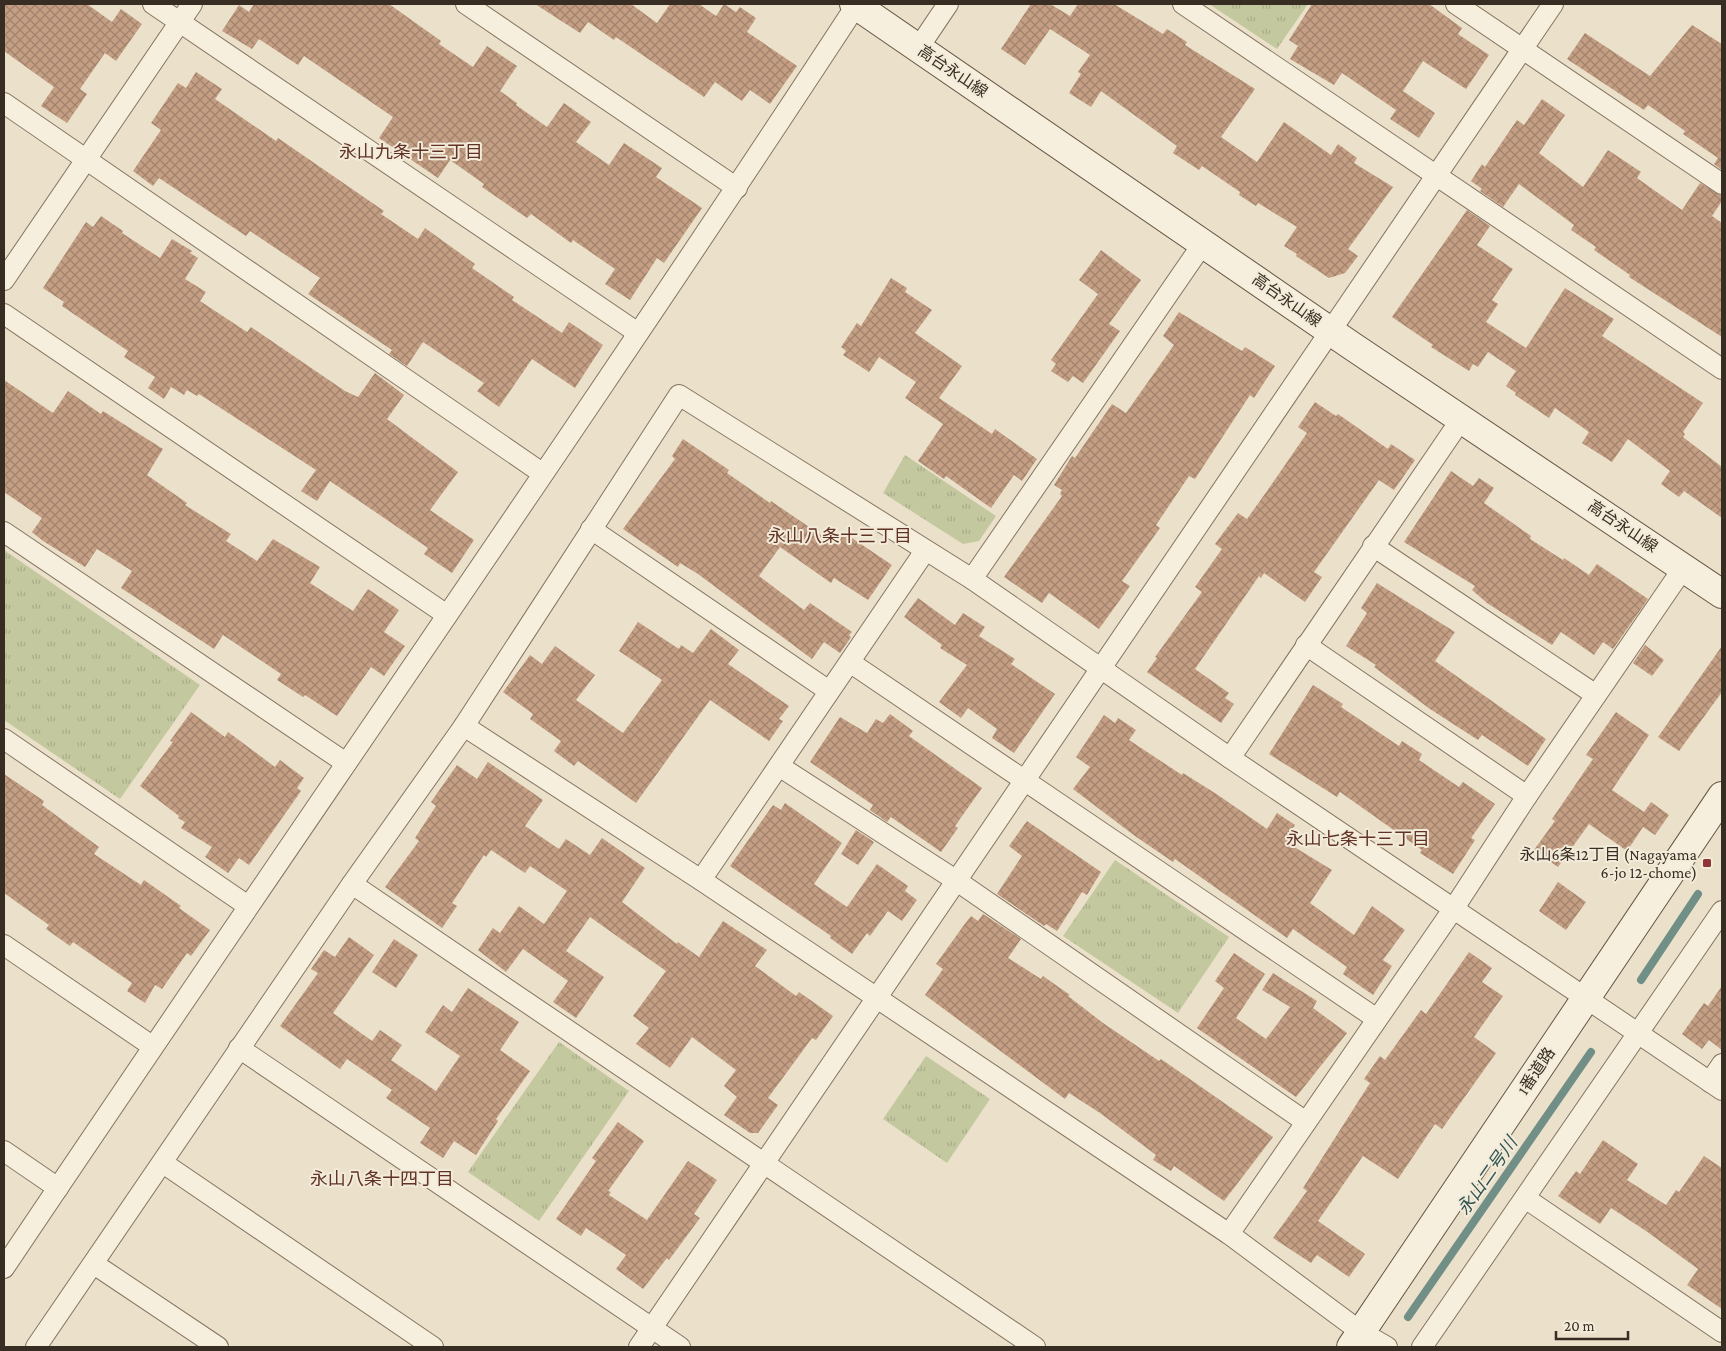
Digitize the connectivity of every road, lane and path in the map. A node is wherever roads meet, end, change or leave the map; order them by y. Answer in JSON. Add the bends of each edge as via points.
{"nodes":[{"id":1,"x":153,"y":4,"type":"edge"},
{"id":2,"x":192,"y":4,"type":"edge"},
{"id":3,"x":466,"y":4,"type":"edge"},
{"id":4,"x":856,"y":4,"type":"edge"},
{"id":5,"x":948,"y":4,"type":"edge"},
{"id":6,"x":1183,"y":4,"type":"edge"},
{"id":7,"x":1456,"y":4,"type":"edge"},
{"id":8,"x":1553,"y":4,"type":"edge"},
{"id":9,"x":180,"y":22,"type":"junction"},
{"id":10,"x":919,"y":47,"type":"junction"},
{"id":11,"x":1523,"y":49,"type":"junction"},
{"id":12,"x":4,"y":103,"type":"edge"},
{"id":13,"x":86,"y":160,"type":"junction"},
{"id":14,"x":1436,"y":177,"type":"junction"},
{"id":15,"x":1722,"y":184,"type":"edge"},
{"id":16,"x":737,"y":188,"type":"junction"},
{"id":17,"x":1204,"y":242,"type":"junction"},
{"id":18,"x":4,"y":280,"type":"edge"},
{"id":19,"x":4,"y":314,"type":"edge"},
{"id":20,"x":1331,"y":330,"type":"junction"},
{"id":21,"x":638,"y":333,"type":"junction"},
{"id":22,"x":1722,"y":369,"type":"edge"},
{"id":23,"x":1462,"y":418,"type":"junction"},
{"id":24,"x":542,"y":473,"type":"junction"},
{"id":25,"x":591,"y":529,"type":"junction"},
{"id":26,"x":4,"y":532,"type":"edge"},
{"id":27,"x":1373,"y":546,"type":"junction"},
{"id":28,"x":925,"y":551,"type":"junction"},
{"id":29,"x":1684,"y":568,"type":"junction"},
{"id":30,"x":972,"y":579,"type":"junction"},
{"id":31,"x":1722,"y":594,"type":"edge"},
{"id":32,"x":448,"y":615,"type":"junction"},
{"id":33,"x":1306,"y":644,"type":"junction"},
{"id":34,"x":851,"y":663,"type":"junction"},
{"id":35,"x":1102,"y":669,"type":"junction"},
{"id":36,"x":829,"y":691,"type":"junction"},
{"id":37,"x":1596,"y":695,"type":"junction"},
{"id":38,"x":464,"y":726,"type":"junction"},
{"id":39,"x":4,"y":739,"type":"edge"},
{"id":40,"x":1230,"y":758,"type":"junction"},
{"id":41,"x":346,"y":763,"type":"junction"},
{"id":42,"x":779,"y":766,"type":"junction"},
{"id":43,"x":1024,"y":781,"type":"junction"},
{"id":44,"x":1527,"y":796,"type":"junction"},
{"id":45,"x":1722,"y":796,"type":"edge"},
{"id":46,"x":701,"y":880,"type":"junction"},
{"id":47,"x":957,"y":881,"type":"junction"},
{"id":48,"x":352,"y":884,"type":"junction"},
{"id":49,"x":248,"y":906,"type":"junction"},
{"id":50,"x":1454,"y":908,"type":"junction"},
{"id":51,"x":1722,"y":911,"type":"edge"},
{"id":52,"x":4,"y":945,"type":"edge"},
{"id":53,"x":878,"y":998,"type":"junction"},
{"id":54,"x":1585,"y":998,"type":"junction"},
{"id":55,"x":1377,"y":1019,"type":"junction"},
{"id":56,"x":1637,"y":1033,"type":"junction"},
{"id":57,"x":152,"y":1046,"type":"junction"},
{"id":58,"x":240,"y":1048,"type":"junction"},
{"id":59,"x":1722,"y":1064,"type":"edge"},
{"id":60,"x":1716,"y":1086,"type":"edge"},
{"id":61,"x":1306,"y":1122,"type":"junction"},
{"id":62,"x":4,"y":1151,"type":"edge"},
{"id":63,"x":764,"y":1162,"type":"junction"},
{"id":64,"x":163,"y":1163,"type":"junction"},
{"id":65,"x":58,"y":1188,"type":"junction"},
{"id":66,"x":1525,"y":1198,"type":"junction"},
{"id":67,"x":1229,"y":1234,"type":"junction"},
{"id":68,"x":94,"y":1264,"type":"junction"},
{"id":69,"x":4,"y":1268,"type":"edge"},
{"id":70,"x":652,"y":1328,"type":"junction"},
{"id":71,"x":1722,"y":1332,"type":"edge"},
{"id":72,"x":1356,"y":1340,"type":"edge"},
{"id":73,"x":36,"y":1347,"type":"edge"},
{"id":74,"x":218,"y":1347,"type":"edge"},
{"id":75,"x":433,"y":1347,"type":"edge"},
{"id":76,"x":639,"y":1347,"type":"edge"},
{"id":77,"x":680,"y":1347,"type":"edge"},
{"id":78,"x":1035,"y":1347,"type":"edge"},
{"id":79,"x":1387,"y":1347,"type":"edge"},
{"id":80,"x":1422,"y":1347,"type":"edge"}],
"edges":[{"from":1,"to":9,"type":"street"},
{"from":2,"to":9,"type":"street"},
{"from":3,"to":16,"type":"street"},
{"from":4,"to":10,"type":"street","name":"高台永山線"},
{"from":4,"to":16,"type":"street"},
{"from":5,"to":10,"type":"street"},
{"from":6,"to":14,"type":"street"},
{"from":7,"to":11,"type":"street"},
{"from":8,"to":11,"type":"street"},
{"from":9,"to":13,"type":"street"},
{"from":9,"to":21,"type":"street"},
{"from":10,"to":17,"type":"street","name":"高台永山線"},
{"from":11,"to":14,"type":"street"},
{"from":11,"to":15,"type":"street"},
{"from":12,"to":13,"type":"street"},
{"from":13,"to":18,"type":"street"},
{"from":13,"to":24,"type":"street"},
{"from":14,"to":20,"type":"street"},
{"from":14,"to":22,"type":"street"},
{"from":16,"to":21,"type":"street"},
{"from":17,"to":20,"type":"street","name":"高台永山線"},
{"from":17,"to":30,"type":"street"},
{"from":19,"to":32,"type":"street"},
{"from":20,"to":23,"type":"street","name":"高台永山線"},
{"from":20,"to":35,"type":"street"},
{"from":21,"to":24,"type":"street"},
{"from":23,"to":27,"type":"street"},
{"from":23,"to":29,"type":"street","name":"高台永山線"},
{"from":24,"to":32,"type":"street"},
{"from":25,"to":28,"type":"street","via":[[679,395]]},
{"from":25,"to":36,"type":"street"},
{"from":25,"to":38,"type":"street"},
{"from":26,"to":41,"type":"street"},
{"from":27,"to":33,"type":"street"},
{"from":27,"to":37,"type":"street"},
{"from":28,"to":30,"type":"street"},
{"from":28,"to":34,"type":"street"},
{"from":29,"to":31,"type":"street","name":"高台永山線"},
{"from":29,"to":37,"type":"street"},
{"from":30,"to":35,"type":"street"},
{"from":32,"to":41,"type":"street"},
{"from":33,"to":40,"type":"street"},
{"from":33,"to":44,"type":"street"},
{"from":34,"to":36,"type":"street"},
{"from":34,"to":43,"type":"street"},
{"from":35,"to":40,"type":"street"},
{"from":35,"to":43,"type":"street"},
{"from":36,"to":42,"type":"street"},
{"from":37,"to":44,"type":"street"},
{"from":38,"to":46,"type":"street"},
{"from":38,"to":48,"type":"street"},
{"from":39,"to":49,"type":"street"},
{"from":40,"to":50,"type":"street"},
{"from":41,"to":49,"type":"street"},
{"from":42,"to":46,"type":"street"},
{"from":42,"to":47,"type":"street"},
{"from":43,"to":47,"type":"street"},
{"from":43,"to":55,"type":"street"},
{"from":44,"to":50,"type":"street"},
{"from":45,"to":54,"type":"street","name":"1番道路"},
{"from":46,"to":53,"type":"street"},
{"from":47,"to":53,"type":"street"},
{"from":47,"to":61,"type":"street"},
{"from":48,"to":58,"type":"street"},
{"from":48,"to":63,"type":"street"},
{"from":49,"to":57,"type":"street"},
{"from":50,"to":54,"type":"street"},
{"from":50,"to":55,"type":"street"},
{"from":51,"to":56,"type":"street"},
{"from":52,"to":57,"type":"street"},
{"from":53,"to":63,"type":"street"},
{"from":53,"to":67,"type":"street"},
{"from":54,"to":56,"type":"street"},
{"from":54,"to":72,"type":"street","name":"1番道路"},
{"from":55,"to":61,"type":"street"},
{"from":56,"to":60,"type":"street"},
{"from":56,"to":66,"type":"street"},
{"from":57,"to":65,"type":"street"},
{"from":58,"to":64,"type":"street"},
{"from":58,"to":70,"type":"street"},
{"from":59,"to":60,"type":"street"},
{"from":61,"to":67,"type":"street"},
{"from":62,"to":65,"type":"street"},
{"from":63,"to":70,"type":"street"},
{"from":63,"to":78,"type":"street"},
{"from":64,"to":68,"type":"street"},
{"from":64,"to":75,"type":"street"},
{"from":65,"to":69,"type":"street"},
{"from":66,"to":71,"type":"street"},
{"from":66,"to":80,"type":"street"},
{"from":67,"to":72,"type":"street"},
{"from":68,"to":73,"type":"street"},
{"from":68,"to":74,"type":"street"},
{"from":70,"to":76,"type":"street"},
{"from":70,"to":77,"type":"street"},
{"from":72,"to":79,"type":"street"}]}
